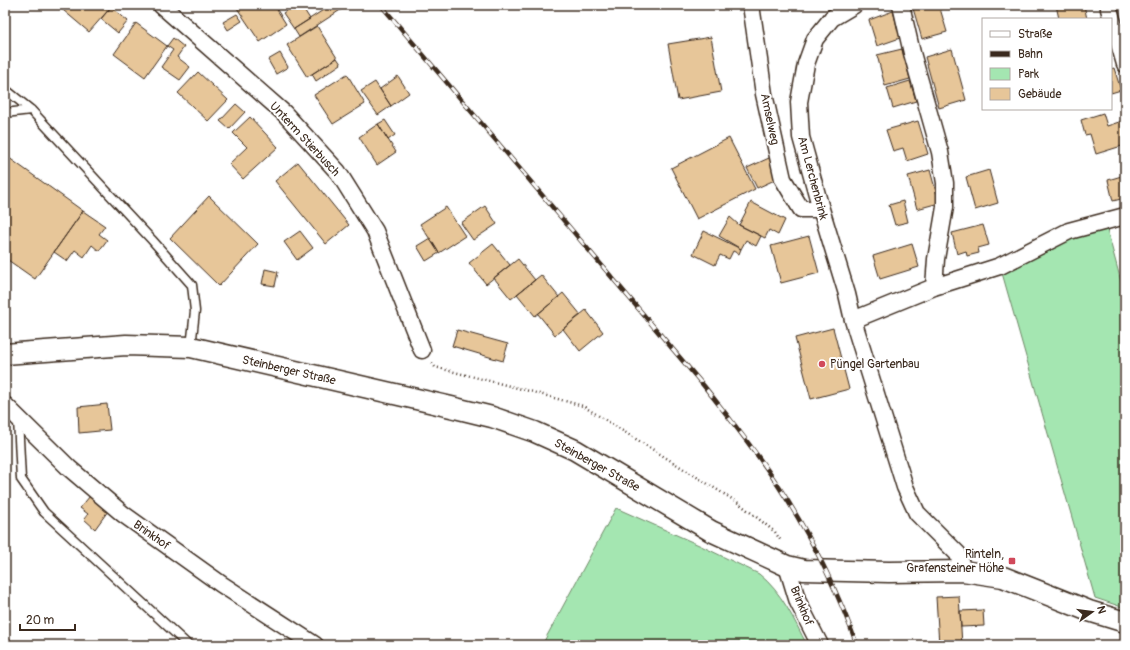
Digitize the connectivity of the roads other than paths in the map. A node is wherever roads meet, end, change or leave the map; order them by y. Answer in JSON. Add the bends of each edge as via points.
{"nodes":[{"id":1,"x":161,"y":5,"type":"edge"},
{"id":2,"x":751,"y":5,"type":"edge"},
{"id":3,"x":854,"y":5,"type":"edge"},
{"id":4,"x":901,"y":5,"type":"edge"},
{"id":5,"x":1108,"y":5,"type":"edge"},
{"id":6,"x":1112,"y":18,"type":"edge"},
{"id":7,"x":1112,"y":19,"type":"edge"},
{"id":8,"x":1125,"y":64,"type":"edge"},
{"id":9,"x":5,"y":89,"type":"edge"},
{"id":10,"x":31,"y":110,"type":"junction"},
{"id":11,"x":5,"y":113,"type":"edge"},
{"id":12,"x":821,"y":209,"type":"junction"},
{"id":13,"x":1125,"y":216,"type":"edge"},
{"id":14,"x":934,"y":287,"type":"junction"},
{"id":15,"x":853,"y":320,"type":"junction"},
{"id":16,"x":191,"y":347,"type":"junction"},
{"id":17,"x":422,"y":350,"type":"road end"},
{"id":18,"x":5,"y":354,"type":"edge"},
{"id":19,"x":5,"y":405,"type":"edge"},
{"id":20,"x":18,"y":418,"type":"junction"},
{"id":21,"x":787,"y":566,"type":"junction"},
{"id":22,"x":963,"y":571,"type":"junction"},
{"id":23,"x":1125,"y":622,"type":"edge"},
{"id":24,"x":188,"y":645,"type":"edge"},
{"id":25,"x":315,"y":645,"type":"edge"},
{"id":26,"x":820,"y":645,"type":"edge"}],
"edges":[{"from":1,"to":17,"type":"street","name":"Unterm Stierbusch","via":[[284,113],[338,172],[375,231]]},
{"from":2,"to":12,"type":"street","name":"Amselweg","via":[[764,94],[783,179],[801,209]]},
{"from":3,"to":12,"type":"street","name":"Am Lerchenbrink","via":[[832,18],[815,38],[806,64],[799,102],[800,137]]},
{"from":4,"to":14,"type":"street","via":[[940,152],[945,183],[945,207]]},
{"from":5,"to":6,"type":"street"},
{"from":7,"to":8,"type":"street"},
{"from":9,"to":10,"type":"lane"},
{"from":10,"to":11,"type":"lane"},
{"from":10,"to":16,"type":"lane","via":[[192,285],[195,311]]},
{"from":12,"to":15,"type":"street","name":"Am Lerchenbrink"},
{"from":13,"to":14,"type":"street","via":[[1069,231],[1000,266]]},
{"from":14,"to":15,"type":"street"},
{"from":15,"to":22,"type":"street","name":"Am Lerchenbrink","via":[[905,487],[917,513],[958,554]]},
{"from":16,"to":18,"type":"street","name":"Steinberger Straße","via":[[126,345]]},
{"from":16,"to":21,"type":"street","name":"Steinberger Straße","via":[[472,412],[535,432],[575,450],[711,531]]},
{"from":19,"to":20,"type":"street","name":"Brinkhof"},
{"from":20,"to":24,"type":"lane","via":[[21,479],[44,512]]},
{"from":20,"to":25,"type":"street","name":"Brinkhof","via":[[69,468],[123,514],[221,584]]},
{"from":21,"to":22,"type":"street","name":"Steinberger Straße","via":[[804,570]]},
{"from":21,"to":26,"type":"street","name":"Brinkhof","via":[[798,602]]},
{"from":22,"to":23,"type":"street","name":"Steinberger Straße","via":[[1003,577],[1089,611]]}]}
